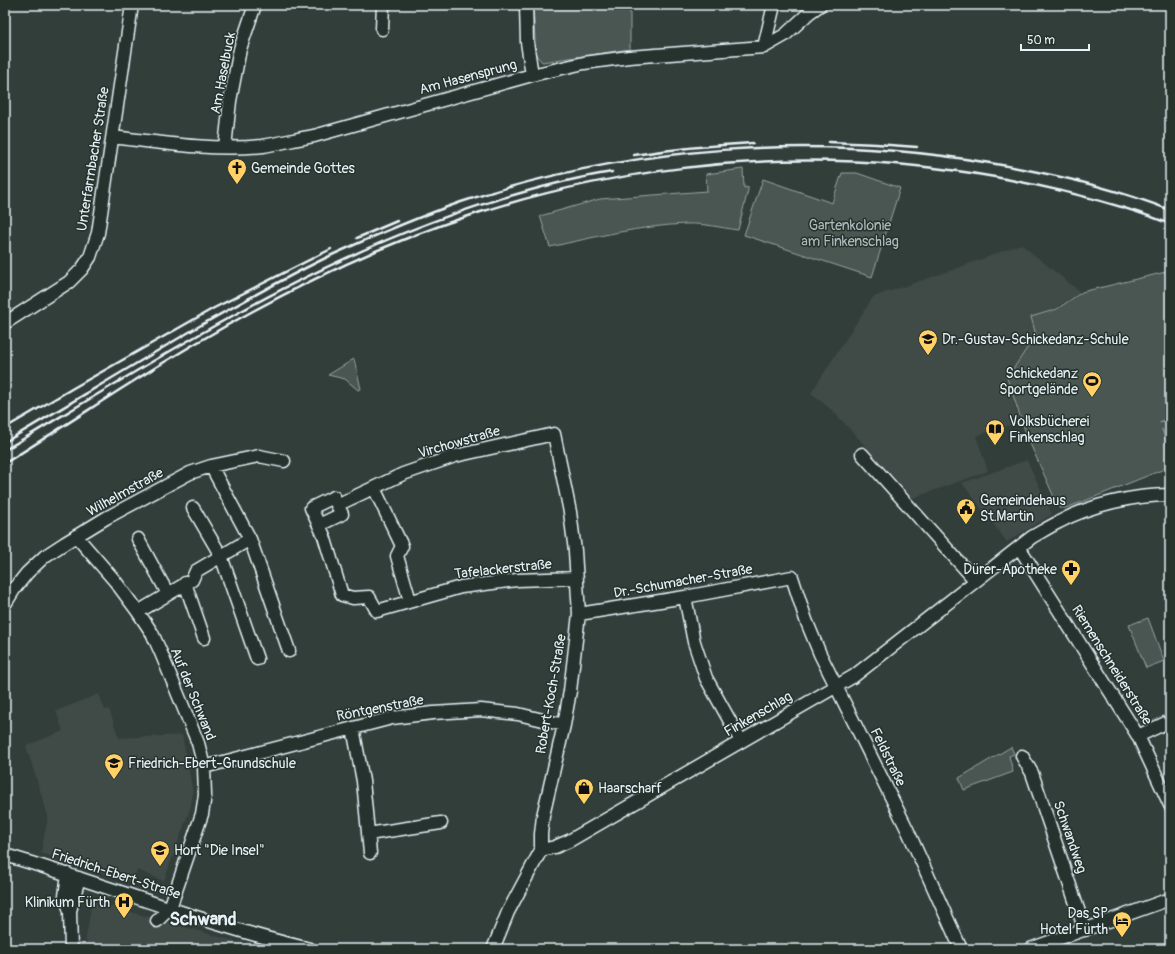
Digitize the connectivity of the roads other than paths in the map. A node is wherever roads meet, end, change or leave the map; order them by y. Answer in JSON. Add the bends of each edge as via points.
{"nodes":[{"id":1,"x":132,"y":5,"type":"edge"},
{"id":2,"x":255,"y":5,"type":"edge"},
{"id":3,"x":383,"y":5,"type":"edge"},
{"id":4,"x":526,"y":5,"type":"edge"},
{"id":5,"x":774,"y":5,"type":"edge"},
{"id":6,"x":820,"y":5,"type":"edge"},
{"id":7,"x":382,"y":29,"type":"dead end"},
{"id":8,"x":764,"y":47,"type":"junction"},
{"id":9,"x":532,"y":75,"type":"junction"},
{"id":10,"x":112,"y":137,"type":"junction"},
{"id":11,"x":225,"y":147,"type":"junction"},
{"id":12,"x":5,"y":322,"type":"edge"},
{"id":13,"x":554,"y":434,"type":"joint"},
{"id":14,"x":862,"y":454,"type":"dead end"},
{"id":15,"x":284,"y":461,"type":"dead end"},
{"id":16,"x":211,"y":466,"type":"junction"},
{"id":17,"x":374,"y":488,"type":"junction"},
{"id":18,"x":1170,"y":494,"type":"edge"},
{"id":19,"x":337,"y":505,"type":"junction"},
{"id":20,"x":194,"y":508,"type":"dead end"},
{"id":21,"x":319,"y":525,"type":"junction"},
{"id":22,"x":76,"y":536,"type":"junction"},
{"id":23,"x":138,"y":539,"type":"dead end"},
{"id":24,"x":250,"y":539,"type":"junction"},
{"id":25,"x":1019,"y":547,"type":"junction"},
{"id":26,"x":221,"y":556,"type":"junction"},
{"id":27,"x":792,"y":577,"type":"joint"},
{"id":28,"x":577,"y":578,"type":"junction"},
{"id":29,"x":976,"y":580,"type":"junction"},
{"id":30,"x":185,"y":583,"type":"junction"},
{"id":31,"x":168,"y":594,"type":"junction"},
{"id":32,"x":685,"y":597,"type":"junction"},
{"id":33,"x":410,"y":601,"type":"junction"},
{"id":34,"x":5,"y":604,"type":"edge"},
{"id":35,"x":138,"y":612,"type":"junction"},
{"id":36,"x":580,"y":614,"type":"junction"},
{"id":37,"x":204,"y":638,"type":"dead end"},
{"id":38,"x":289,"y":651,"type":"dead end"},
{"id":39,"x":257,"y":659,"type":"dead end"},
{"id":40,"x":837,"y":686,"type":"junction"},
{"id":41,"x":1170,"y":721,"type":"edge"},
{"id":42,"x":564,"y":725,"type":"junction"},
{"id":43,"x":353,"y":728,"type":"junction"},
{"id":44,"x":1138,"y":736,"type":"junction"},
{"id":45,"x":741,"y":741,"type":"junction"},
{"id":46,"x":1022,"y":756,"type":"dead end"},
{"id":47,"x":204,"y":767,"type":"junction"},
{"id":48,"x":1170,"y":805,"type":"edge"},
{"id":49,"x":441,"y":823,"type":"dead end"},
{"id":50,"x":368,"y":834,"type":"junction"},
{"id":51,"x":542,"y":850,"type":"junction"},
{"id":52,"x":370,"y":853,"type":"dead end"},
{"id":53,"x":5,"y":855,"type":"edge"},
{"id":54,"x":74,"y":876,"type":"junction"},
{"id":55,"x":1170,"y":899,"type":"edge"},
{"id":56,"x":170,"y":908,"type":"junction"},
{"id":57,"x":157,"y":921,"type":"dead end"},
{"id":58,"x":1085,"y":930,"type":"junction"},
{"id":59,"x":71,"y":949,"type":"edge"},
{"id":60,"x":310,"y":949,"type":"edge"},
{"id":61,"x":493,"y":949,"type":"edge"},
{"id":62,"x":961,"y":949,"type":"edge"},
{"id":63,"x":1030,"y":949,"type":"edge"}],
"edges":[{"from":1,"to":10,"type":"street","name":"Unterfarrnbacher Straße"},
{"from":2,"to":11,"type":"street","name":"Am Haselbuck","via":[[240,49],[230,101]]},
{"from":3,"to":7,"type":"street"},
{"from":4,"to":9,"type":"street","via":[[527,42]]},
{"from":5,"to":8,"type":"street"},
{"from":6,"to":8,"type":"street","name":"Am Hasensprung","via":[[785,34]]},
{"from":8,"to":9,"type":"street","name":"Am Hasensprung","via":[[629,57],[584,63]]},
{"from":9,"to":11,"type":"street","name":"Am Hasensprung","via":[[314,136],[263,146]]},
{"from":10,"to":11,"type":"street","name":"Am Hasensprung","via":[[183,146]]},
{"from":10,"to":12,"type":"street","name":"Unterfarrnbacher Straße","via":[[98,233],[90,257],[69,282]]},
{"from":13,"to":17,"type":"street","name":"Virchowstraße","via":[[455,456]]},
{"from":13,"to":28,"type":"street","name":"Robert-Koch-Straße","via":[[570,512]]},
{"from":14,"to":29,"type":"street"},
{"from":15,"to":16,"type":"street","name":"Wilhelmstraße","via":[[259,456]]},
{"from":16,"to":22,"type":"street","name":"Wilhelmstraße","via":[[190,473]]},
{"from":16,"to":24,"type":"street"},
{"from":17,"to":19,"type":"street","name":"Virchowstraße"},
{"from":17,"to":33,"type":"street","via":[[402,546],[397,556]]},
{"from":18,"to":25,"type":"street","name":"Finkenschlag","via":[[1101,505],[1060,521]]},
{"from":19,"to":21,"type":"street","via":[[342,514]]},
{"from":19,"to":21,"type":"street","via":[[334,497],[311,508]]},
{"from":20,"to":26,"type":"street"},
{"from":21,"to":33,"type":"street","name":"Tafelackerstraße","via":[[342,594],[353,598],[369,597],[377,611]]},
{"from":22,"to":34,"type":"street","name":"Wilhelmstraße","via":[[29,571]]},
{"from":22,"to":35,"type":"street","name":"Auf der Schwand"},
{"from":23,"to":31,"type":"street"},
{"from":24,"to":26,"type":"street"},
{"from":24,"to":38,"type":"street"},
{"from":25,"to":29,"type":"street","name":"Finkenschlag"},
{"from":25,"to":44,"type":"street","name":"Riemenschneiderstraße"},
{"from":26,"to":30,"type":"street","via":[[196,571],[192,580]]},
{"from":26,"to":39,"type":"street"},
{"from":27,"to":32,"type":"street","name":"Dr.-Schumacher-Straße"},
{"from":27,"to":40,"type":"street","name":"Feldstraße","via":[[820,654]]},
{"from":28,"to":33,"type":"street","name":"Tafelackerstraße","via":[[517,580],[460,587]]},
{"from":28,"to":36,"type":"street","name":"Robert-Koch-Straße"},
{"from":29,"to":40,"type":"street","name":"Finkenschlag","via":[[854,676]]},
{"from":30,"to":31,"type":"street"},
{"from":30,"to":37,"type":"street"},
{"from":31,"to":35,"type":"street"},
{"from":32,"to":36,"type":"street","name":"Dr.-Schumacher-Straße"},
{"from":32,"to":45,"type":"street","via":[[694,642],[706,678]]},
{"from":35,"to":47,"type":"street","name":"Auf der Schwand","via":[[161,653],[198,743]]},
{"from":36,"to":42,"type":"street","name":"Robert-Koch-Straße"},
{"from":40,"to":45,"type":"street","name":"Finkenschlag"},
{"from":40,"to":62,"type":"street","name":"Feldstraße"},
{"from":41,"to":44,"type":"street"},
{"from":42,"to":43,"type":"street","name":"Röntgenstraße","via":[[518,714],[481,710],[392,718]]},
{"from":42,"to":51,"type":"street","name":"Robert-Koch-Straße","via":[[543,816]]},
{"from":43,"to":47,"type":"street","name":"Röntgenstraße"},
{"from":43,"to":50,"type":"street","via":[[363,781]]},
{"from":44,"to":48,"type":"street","name":"Riemenschneiderstraße"},
{"from":45,"to":51,"type":"street","name":"Finkenschlag","via":[[569,841]]},
{"from":46,"to":58,"type":"street","name":"Schwandweg","via":[[1032,774]]},
{"from":47,"to":56,"type":"street","name":"Auf der Schwand","via":[[205,795],[202,814]]},
{"from":49,"to":50,"type":"street"},
{"from":50,"to":52,"type":"street"},
{"from":51,"to":61,"type":"street","via":[[508,912]]},
{"from":53,"to":54,"type":"street","name":"Friedrich-Ebert-Straße"},
{"from":54,"to":56,"type":"street","name":"Friedrich-Ebert-Straße"},
{"from":54,"to":59,"type":"street","via":[[70,911]]},
{"from":55,"to":58,"type":"street"},
{"from":56,"to":57,"type":"street"},
{"from":56,"to":60,"type":"street","name":"Friedrich-Ebert-Straße","via":[[258,936]]},
{"from":58,"to":63,"type":"street"}]}
